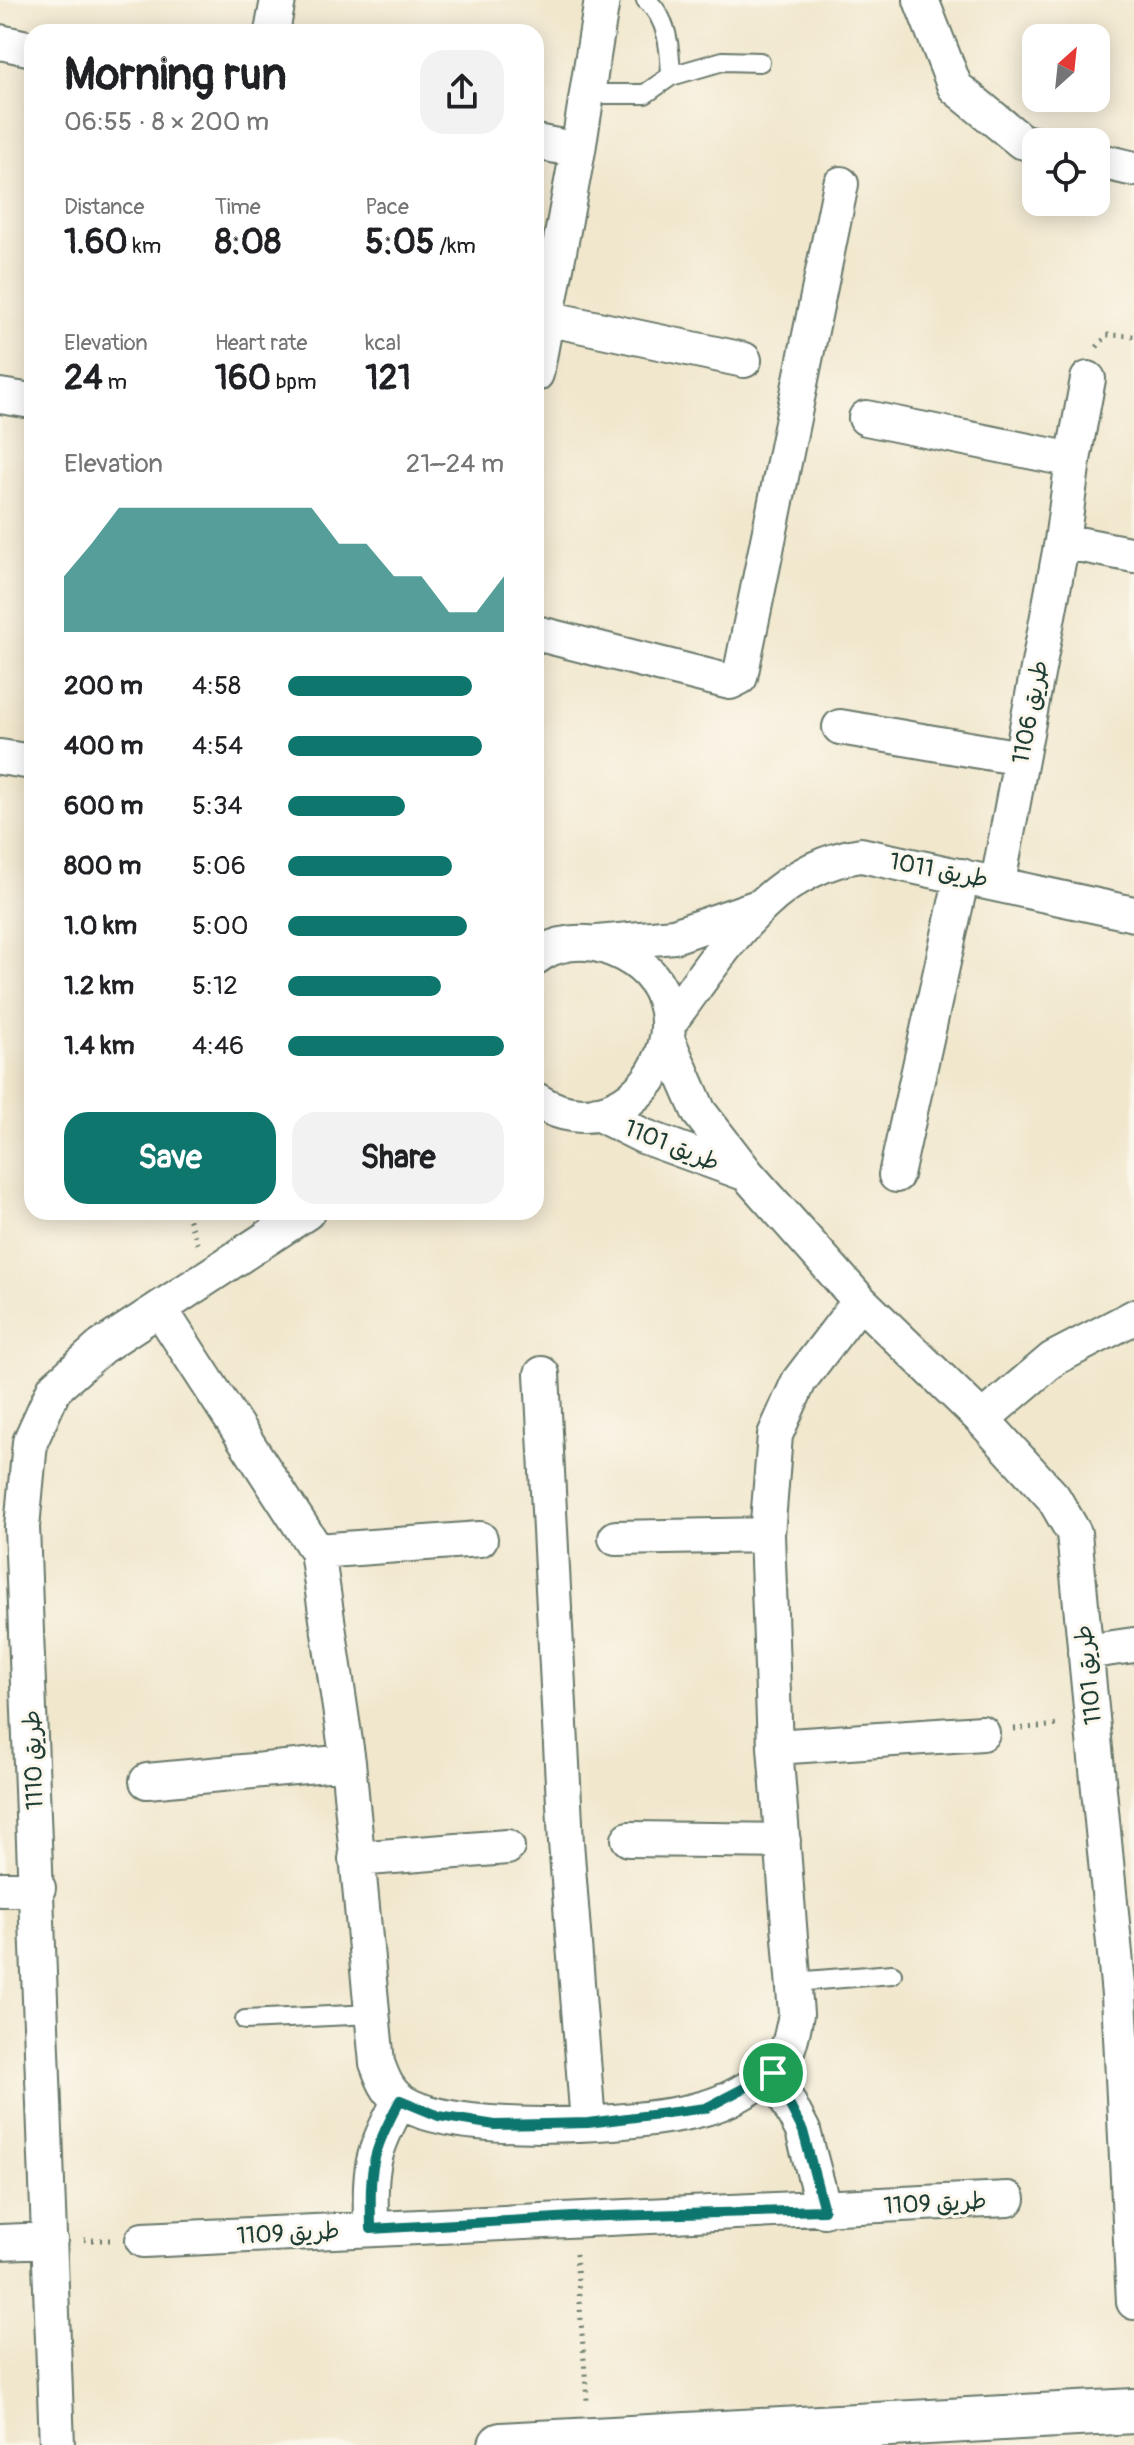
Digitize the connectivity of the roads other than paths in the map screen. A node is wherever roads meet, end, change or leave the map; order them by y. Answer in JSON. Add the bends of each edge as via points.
{"nodes":[{"id":1,"x":278,"y":0,"type":"edge"},
{"id":2,"x":602,"y":0,"type":"edge"},
{"id":3,"x":646,"y":0,"type":"edge"},
{"id":4,"x":921,"y":0,"type":"edge"},
{"id":5,"x":274,"y":24,"type":"edge"},
{"id":6,"x":0,"y":42,"type":"edge"},
{"id":7,"x":24,"y":47,"type":"edge"},
{"id":8,"x":760,"y":62,"type":"dead end"},
{"id":9,"x":671,"y":76,"type":"junction"},
{"id":10,"x":587,"y":94,"type":"junction"},
{"id":11,"x":1022,"y":141,"type":"edge"},
{"id":12,"x":544,"y":144,"type":"edge"},
{"id":13,"x":578,"y":150,"type":"junction"},
{"id":14,"x":1110,"y":163,"type":"edge"},
{"id":15,"x":1134,"y":169,"type":"edge"},
{"id":16,"x":841,"y":184,"type":"dead end"},
{"id":17,"x":546,"y":318,"type":"junction"},
{"id":18,"x":544,"y":329,"type":"edge"},
{"id":19,"x":744,"y":360,"type":"dead end"},
{"id":20,"x":1088,"y":379,"type":"dead end"},
{"id":21,"x":0,"y":396,"type":"edge"},
{"id":22,"x":24,"y":400,"type":"edge"},
{"id":23,"x":866,"y":418,"type":"dead end"},
{"id":24,"x":1073,"y":460,"type":"junction"},
{"id":25,"x":1062,"y":541,"type":"junction"},
{"id":26,"x":1134,"y":555,"type":"edge"},
{"id":27,"x":544,"y":635,"type":"edge"},
{"id":28,"x":840,"y":727,"type":"dead end"},
{"id":29,"x":0,"y":757,"type":"edge"},
{"id":30,"x":1021,"y":758,"type":"junction"},
{"id":31,"x":24,"y":761,"type":"edge"},
{"id":32,"x":962,"y":876,"type":"junction"},
{"id":33,"x":998,"y":882,"type":"junction"},
{"id":34,"x":755,"y":908,"type":"junction"},
{"id":35,"x":1134,"y":914,"type":"edge"},
{"id":36,"x":544,"y":931,"type":"edge"},
{"id":37,"x":586,"y":942,"type":"junction"},
{"id":38,"x":544,"y":951,"type":"edge"},
{"id":39,"x":668,"y":1032,"type":"junction"},
{"id":40,"x":544,"y":1105,"type":"edge"},
{"id":41,"x":597,"y":1113,"type":"junction"},
{"id":42,"x":747,"y":1174,"type":"junction"},
{"id":43,"x":896,"y":1175,"type":"dead end"},
{"id":44,"x":295,"y":1220,"type":"edge"},
{"id":45,"x":860,"y":1301,"type":"junction"},
{"id":46,"x":160,"y":1309,"type":"junction"},
{"id":47,"x":1134,"y":1317,"type":"edge"},
{"id":48,"x":542,"y":1374,"type":"dead end"},
{"id":49,"x":982,"y":1419,"type":"junction"},
{"id":50,"x":11,"y":1528,"type":"edge"},
{"id":51,"x":767,"y":1535,"type":"junction"},
{"id":52,"x":616,"y":1538,"type":"dead end"},
{"id":53,"x":480,"y":1539,"type":"dead end"},
{"id":54,"x":317,"y":1551,"type":"junction"},
{"id":55,"x":1134,"y":1645,"type":"edge"},
{"id":56,"x":1085,"y":1652,"type":"junction"},
{"id":57,"x":982,"y":1733,"type":"road end"},
{"id":58,"x":775,"y":1747,"type":"junction"},
{"id":59,"x":348,"y":1762,"type":"junction"},
{"id":60,"x":147,"y":1781,"type":"dead end"},
{"id":61,"x":629,"y":1839,"type":"dead end"},
{"id":62,"x":783,"y":1841,"type":"junction"},
{"id":63,"x":507,"y":1847,"type":"dead end"},
{"id":64,"x":356,"y":1859,"type":"junction"},
{"id":65,"x":38,"y":1888,"type":"junction"},
{"id":66,"x":0,"y":1889,"type":"edge"},
{"id":67,"x":892,"y":1974,"type":"dead end"},
{"id":68,"x":794,"y":1982,"type":"junction"},
{"id":69,"x":1126,"y":1995,"type":"edge"},
{"id":70,"x":372,"y":2014,"type":"junction"},
{"id":71,"x":245,"y":2020,"type":"dead end"},
{"id":72,"x":773,"y":2073,"type":"junction"},
{"id":73,"x":400,"y":2100,"type":"junction"},
{"id":74,"x":588,"y":2123,"type":"junction"},
{"id":75,"x":1008,"y":2199,"type":"dead end"},
{"id":76,"x":824,"y":2210,"type":"junction"},
{"id":77,"x":371,"y":2229,"type":"junction"},
{"id":78,"x":50,"y":2240,"type":"junction"},
{"id":79,"x":143,"y":2240,"type":"road end"},
{"id":80,"x":0,"y":2242,"type":"edge"},
{"id":81,"x":1134,"y":2302,"type":"edge"},
{"id":82,"x":1134,"y":2411,"type":"edge"},
{"id":83,"x":590,"y":2443,"type":"edge"},
{"id":84,"x":57,"y":2445,"type":"edge"},
{"id":85,"x":501,"y":2445,"type":"edge"}],
"edges":[{"from":1,"to":5,"type":"street"},
{"from":2,"to":10,"type":"street"},
{"from":3,"to":9,"type":"lane","via":[[670,45]]},
{"from":4,"to":11,"type":"street","via":[[955,87]]},
{"from":6,"to":7,"type":"street"},
{"from":8,"to":9,"type":"lane","via":[[723,61]]},
{"from":9,"to":10,"type":"lane","via":[[645,94]]},
{"from":10,"to":13,"type":"street"},
{"from":12,"to":13,"type":"street"},
{"from":13,"to":17,"type":"street"},
{"from":14,"to":15,"type":"street"},
{"from":16,"to":27,"type":"street","via":[[740,677],[730,682]]},
{"from":17,"to":18,"type":"street"},
{"from":17,"to":19,"type":"street"},
{"from":20,"to":24,"type":"street","name":"طريق 1106"},
{"from":21,"to":22,"type":"street"},
{"from":23,"to":24,"type":"street"},
{"from":24,"to":25,"type":"street","name":"طريق 1106"},
{"from":25,"to":26,"type":"street"},
{"from":25,"to":30,"type":"street","name":"طريق 1106"},
{"from":28,"to":30,"type":"street"},
{"from":29,"to":31,"type":"street"},
{"from":30,"to":33,"type":"street","name":"طريق 1106"},
{"from":32,"to":33,"type":"street","name":"طريق 1011"},
{"from":32,"to":34,"type":"street","name":"طريق 1011","via":[[861,855],[833,859],[806,871]]},
{"from":32,"to":43,"type":"street"},
{"from":33,"to":35,"type":"street","name":"طريق 1011"},
{"from":34,"to":37,"type":"street","name":"طريق 1011","via":[[674,936]]},
{"from":34,"to":39,"type":"street","name":"طريق 1011"},
{"from":36,"to":37,"type":"street","name":"طريق 1011"},
{"from":37,"to":38,"type":"street"},
{"from":37,"to":39,"type":"street","name":"طريق 1101","via":[[623,953],[646,970],[662,995]]},
{"from":39,"to":41,"type":"street","name":"طريق 1011","via":[[656,1074],[630,1099]]},
{"from":39,"to":42,"type":"street","name":"طريق 1101","via":[[699,1112]]},
{"from":40,"to":41,"type":"street"},
{"from":41,"to":42,"type":"street","name":"طريق 1101"},
{"from":42,"to":45,"type":"street","name":"طريق 1101"},
{"from":44,"to":46,"type":"street","name":"طريق 1110"},
{"from":45,"to":49,"type":"street","name":"طريق 1101"},
{"from":45,"to":51,"type":"street","via":[[799,1381],[775,1435]]},
{"from":46,"to":50,"type":"street","name":"طريق 1110","via":[[101,1347],[54,1389],[30,1442]]},
{"from":46,"to":54,"type":"street"},
{"from":47,"to":49,"type":"street","via":[[1053,1359]]},
{"from":48,"to":74,"type":"street","via":[[566,1842]]},
{"from":49,"to":56,"type":"street","name":"طريق 1101","via":[[1053,1497],[1074,1533]]},
{"from":50,"to":65,"type":"street","name":"طريق 1110"},
{"from":51,"to":52,"type":"street"},
{"from":51,"to":58,"type":"street"},
{"from":53,"to":54,"type":"street"},
{"from":54,"to":59,"type":"street"},
{"from":55,"to":56,"type":"street"},
{"from":56,"to":69,"type":"street","name":"طريق 1101"},
{"from":57,"to":58,"type":"street"},
{"from":58,"to":62,"type":"street"},
{"from":59,"to":60,"type":"street"},
{"from":59,"to":64,"type":"street"},
{"from":61,"to":62,"type":"street"},
{"from":62,"to":68,"type":"street"},
{"from":63,"to":64,"type":"street"},
{"from":64,"to":70,"type":"street"},
{"from":65,"to":66,"type":"street"},
{"from":65,"to":78,"type":"street","name":"طريق 1110"},
{"from":67,"to":68,"type":"lane"},
{"from":68,"to":72,"type":"street","via":[[790,2046]]},
{"from":69,"to":81,"type":"street","name":"طريق 1101"},
{"from":70,"to":71,"type":"lane"},
{"from":70,"to":73,"type":"street","via":[[377,2063]]},
{"from":72,"to":74,"type":"street","via":[[706,2108]]},
{"from":72,"to":76,"type":"street","via":[[803,2131]]},
{"from":73,"to":74,"type":"street","via":[[439,2116],[495,2125]]},
{"from":73,"to":77,"type":"street","via":[[370,2168]]},
{"from":75,"to":76,"type":"street","name":"طريق 1109"},
{"from":76,"to":77,"type":"street","name":"طريق 1109"},
{"from":77,"to":79,"type":"street","name":"طريق 1109"},
{"from":78,"to":80,"type":"street"},
{"from":78,"to":84,"type":"street","name":"طريق 1110"},
{"from":82,"to":83,"type":"street"},
{"from":83,"to":85,"type":"street"}]}
